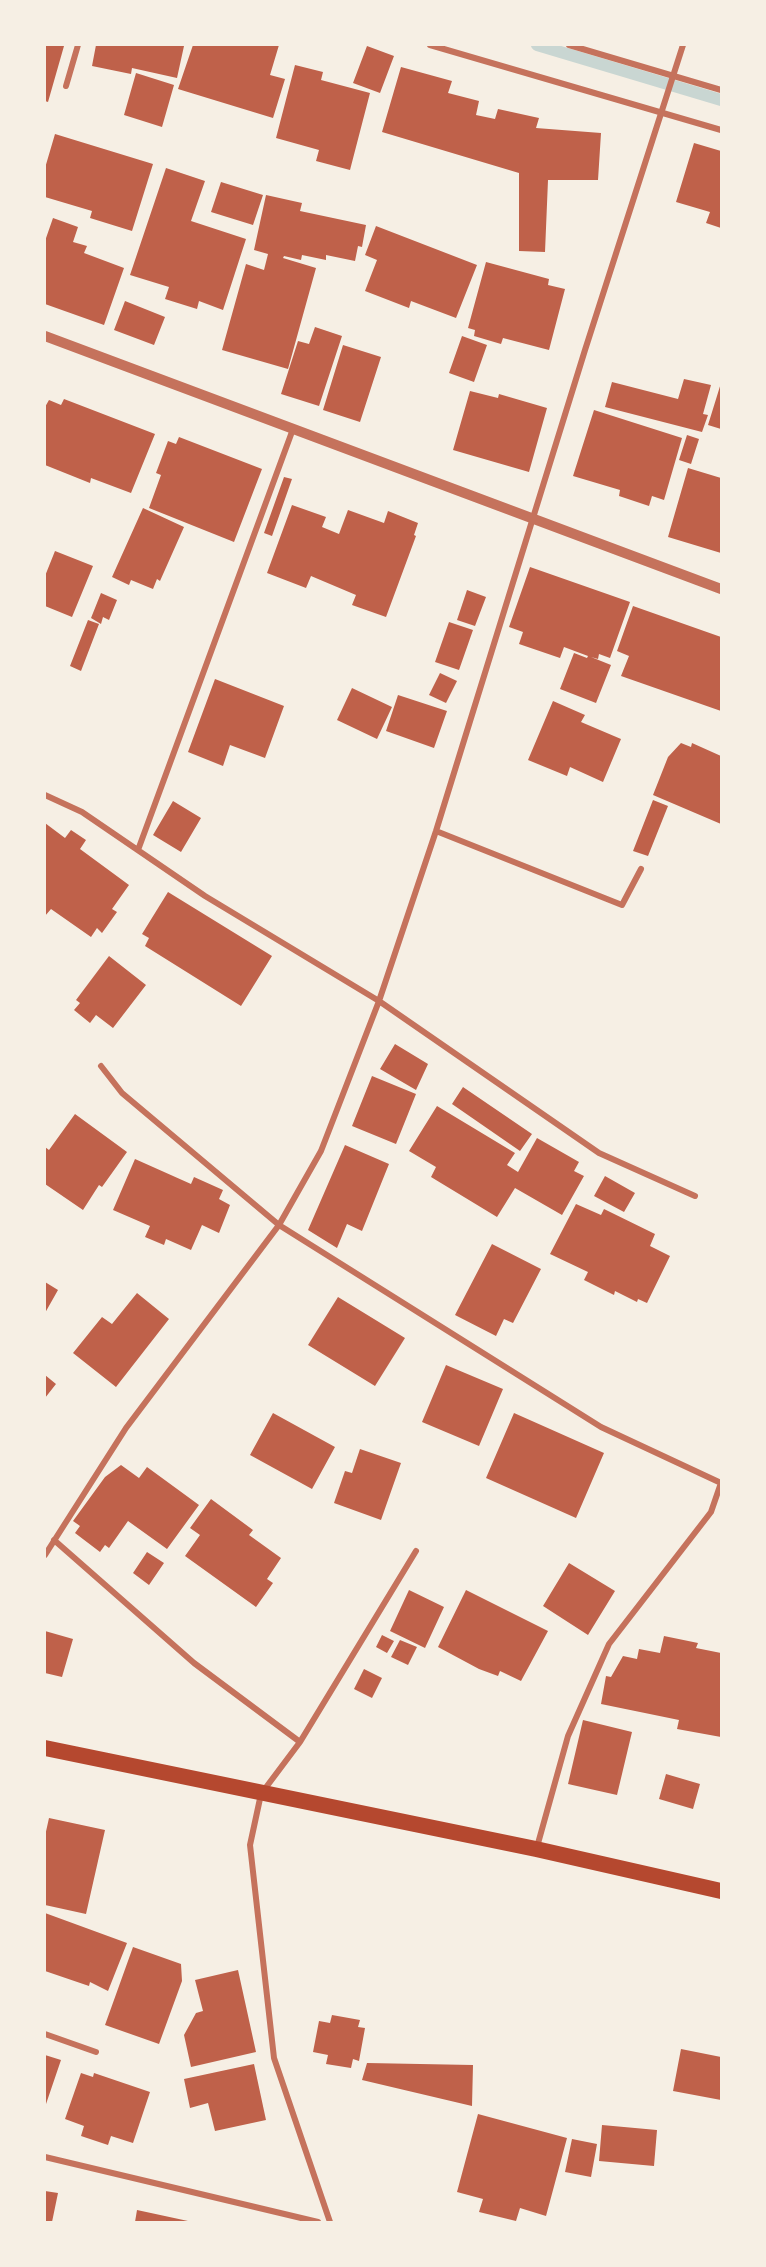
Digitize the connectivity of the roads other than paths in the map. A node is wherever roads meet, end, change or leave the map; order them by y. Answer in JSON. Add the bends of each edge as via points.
{"nodes":[{"id":1,"x":78,"y":45,"type":"edge"},
{"id":2,"x":430,"y":45,"type":"edge"},
{"id":3,"x":569,"y":45,"type":"edge"},
{"id":4,"x":683,"y":45,"type":"edge"},
{"id":5,"x":675,"y":76,"type":"junction"},
{"id":6,"x":66,"y":86,"type":"dead end"},
{"id":7,"x":721,"y":90,"type":"edge"},
{"id":8,"x":662,"y":113,"type":"junction"},
{"id":9,"x":721,"y":130,"type":"edge"},
{"id":10,"x":45,"y":336,"type":"edge"},
{"id":11,"x":293,"y":429,"type":"junction"},
{"id":12,"x":534,"y":518,"type":"junction"},
{"id":13,"x":721,"y":589,"type":"edge"},
{"id":14,"x":45,"y":795,"type":"edge"},
{"id":15,"x":436,"y":831,"type":"junction"},
{"id":16,"x":138,"y":850,"type":"junction"},
{"id":17,"x":641,"y":869,"type":"dead end"},
{"id":18,"x":379,"y":1001,"type":"junction"},
{"id":19,"x":100,"y":1066,"type":"dead end"},
{"id":20,"x":694,"y":1196,"type":"dead end"},
{"id":21,"x":279,"y":1225,"type":"junction"},
{"id":22,"x":721,"y":1483,"type":"edge"},
{"id":23,"x":54,"y":1540,"type":"junction"},
{"id":24,"x":416,"y":1551,"type":"dead end"},
{"id":25,"x":45,"y":1555,"type":"edge"},
{"id":26,"x":300,"y":1742,"type":"junction"},
{"id":27,"x":45,"y":1748,"type":"edge"},
{"id":28,"x":261,"y":1794,"type":"junction"},
{"id":29,"x":536,"y":1850,"type":"junction"},
{"id":30,"x":721,"y":1891,"type":"edge"},
{"id":31,"x":45,"y":2034,"type":"edge"},
{"id":32,"x":96,"y":2052,"type":"dead end"},
{"id":33,"x":45,"y":2157,"type":"edge"},
{"id":34,"x":318,"y":2222,"type":"edge"},
{"id":35,"x":330,"y":2222,"type":"edge"}],
"edges":[{"from":1,"to":6,"type":"street"},
{"from":2,"to":8,"type":"street"},
{"from":3,"to":5,"type":"street"},
{"from":4,"to":5,"type":"street"},
{"from":5,"to":7,"type":"street"},
{"from":5,"to":8,"type":"street"},
{"from":8,"to":9,"type":"street"},
{"from":8,"to":12,"type":"street"},
{"from":10,"to":11,"type":"street"},
{"from":11,"to":12,"type":"street"},
{"from":11,"to":16,"type":"street"},
{"from":12,"to":13,"type":"street"},
{"from":12,"to":15,"type":"street"},
{"from":14,"to":16,"type":"street","via":[[82,812]]},
{"from":15,"to":17,"type":"street","via":[[622,905]]},
{"from":15,"to":18,"type":"street"},
{"from":16,"to":18,"type":"street","via":[[205,896]]},
{"from":18,"to":20,"type":"street","via":[[599,1153]]},
{"from":18,"to":21,"type":"street","via":[[321,1151]]},
{"from":19,"to":21,"type":"street","via":[[122,1093]]},
{"from":21,"to":22,"type":"street","via":[[601,1427]]},
{"from":21,"to":23,"type":"street","via":[[126,1428]]},
{"from":22,"to":29,"type":"street","via":[[711,1512],[609,1644],[568,1736]]},
{"from":23,"to":25,"type":"street"},
{"from":23,"to":26,"type":"street","via":[[194,1663]]},
{"from":24,"to":26,"type":"street"},
{"from":26,"to":28,"type":"street"},
{"from":27,"to":28,"type":"highway"},
{"from":28,"to":29,"type":"highway"},
{"from":28,"to":35,"type":"street","via":[[250,1845],[274,2058]]},
{"from":29,"to":30,"type":"highway"},
{"from":31,"to":32,"type":"street"},
{"from":33,"to":34,"type":"street"}]}
